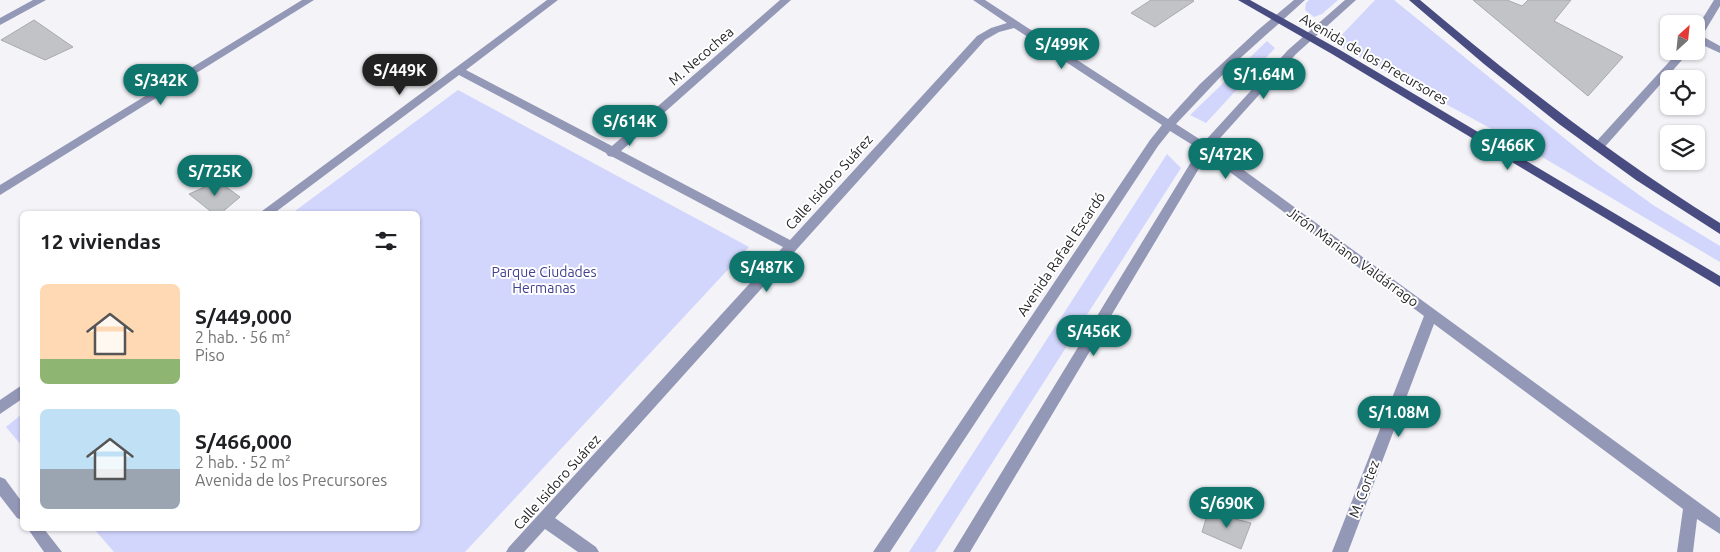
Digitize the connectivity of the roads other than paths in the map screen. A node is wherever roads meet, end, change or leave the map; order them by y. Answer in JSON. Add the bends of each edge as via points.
{"nodes":[{"id":1,"x":41,"y":0,"type":"edge"},
{"id":2,"x":309,"y":0,"type":"edge"},
{"id":3,"x":553,"y":0,"type":"edge"},
{"id":4,"x":786,"y":0,"type":"edge"},
{"id":5,"x":978,"y":0,"type":"edge"},
{"id":6,"x":1243,"y":0,"type":"edge"},
{"id":7,"x":1300,"y":0,"type":"edge"},
{"id":8,"x":1351,"y":0,"type":"edge"},
{"id":9,"x":1414,"y":0,"type":"edge"},
{"id":10,"x":1719,"y":0,"type":"edge"},
{"id":11,"x":1276,"y":19,"type":"junction"},
{"id":12,"x":0,"y":22,"type":"edge"},
{"id":13,"x":1705,"y":23,"type":"edge"},
{"id":14,"x":1016,"y":24,"type":"junction"},
{"id":15,"x":1308,"y":37,"type":"junction"},
{"id":16,"x":1705,"y":42,"type":"edge"},
{"id":17,"x":1720,"y":50,"type":"edge"},
{"id":18,"x":1677,"y":60,"type":"edge"},
{"id":19,"x":458,"y":70,"type":"junction"},
{"id":20,"x":1169,"y":124,"type":"junction"},
{"id":21,"x":1598,"y":147,"type":"junction"},
{"id":22,"x":1204,"y":148,"type":"junction"},
{"id":23,"x":612,"y":153,"type":"junction"},
{"id":24,"x":0,"y":191,"type":"edge"},
{"id":25,"x":268,"y":211,"type":"edge"},
{"id":26,"x":1720,"y":229,"type":"edge"},
{"id":27,"x":792,"y":246,"type":"junction"},
{"id":28,"x":1720,"y":282,"type":"edge"},
{"id":29,"x":1431,"y":314,"type":"junction"},
{"id":30,"x":20,"y":393,"type":"edge"},
{"id":31,"x":0,"y":408,"type":"edge"},
{"id":32,"x":0,"y":484,"type":"edge"},
{"id":33,"x":1691,"y":506,"type":"junction"},
{"id":34,"x":20,"y":509,"type":"edge"},
{"id":35,"x":544,"y":519,"type":"junction"},
{"id":36,"x":1720,"y":527,"type":"edge"},
{"id":37,"x":37,"y":531,"type":"edge"},
{"id":38,"x":54,"y":552,"type":"edge"},
{"id":39,"x":514,"y":552,"type":"edge"},
{"id":40,"x":591,"y":552,"type":"edge"},
{"id":41,"x":881,"y":552,"type":"edge"},
{"id":42,"x":960,"y":552,"type":"edge"},
{"id":43,"x":1340,"y":552,"type":"edge"},
{"id":44,"x":1685,"y":552,"type":"edge"}],
"edges":[{"from":1,"to":12,"type":"street"},
{"from":2,"to":24,"type":"street"},
{"from":3,"to":19,"type":"street"},
{"from":4,"to":23,"type":"street","name":"M. Necochea"},
{"from":5,"to":14,"type":"street","name":"Jirón Mariano Valdárrago"},
{"from":6,"to":11,"type":"main road","name":"Avenida de los Precursores"},
{"from":7,"to":11,"type":"street","name":"Avenida Rafael Escardó"},
{"from":8,"to":15,"type":"street"},
{"from":9,"to":21,"type":"main road","via":[[1490,66]]},
{"from":10,"to":13,"type":"street"},
{"from":11,"to":15,"type":"main road","name":"Avenida de los Precursores"},
{"from":11,"to":20,"type":"street","name":"Avenida Rafael Escardó"},
{"from":14,"to":20,"type":"street","name":"Jirón Mariano Valdárrago"},
{"from":14,"to":27,"type":"street","name":"Calle Isidoro Suárez","via":[[981,38]]},
{"from":15,"to":22,"type":"street"},
{"from":15,"to":28,"type":"main road","name":"Avenida de los Precursores"},
{"from":16,"to":17,"type":"street"},
{"from":18,"to":21,"type":"street"},
{"from":19,"to":23,"type":"street"},
{"from":19,"to":25,"type":"street"},
{"from":20,"to":22,"type":"street","name":"Jirón Mariano Valdárrago"},
{"from":20,"to":41,"type":"street","name":"Avenida Rafael Escardó"},
{"from":21,"to":26,"type":"main road"},
{"from":22,"to":29,"type":"street","name":"Jirón Mariano Valdárrago"},
{"from":22,"to":42,"type":"street"},
{"from":23,"to":27,"type":"street"},
{"from":27,"to":35,"type":"street","name":"Calle Isidoro Suárez"},
{"from":29,"to":33,"type":"street","name":"Jirón Mariano Valdárrago"},
{"from":29,"to":43,"type":"street","name":"M. Cortez"},
{"from":30,"to":31,"type":"street"},
{"from":32,"to":34,"type":"street"},
{"from":33,"to":36,"type":"street","name":"Jirón Mariano Valdárrago"},
{"from":33,"to":44,"type":"street"},
{"from":35,"to":39,"type":"street","name":"Calle Isidoro Suárez"},
{"from":35,"to":40,"type":"street"},
{"from":37,"to":38,"type":"street"}]}
